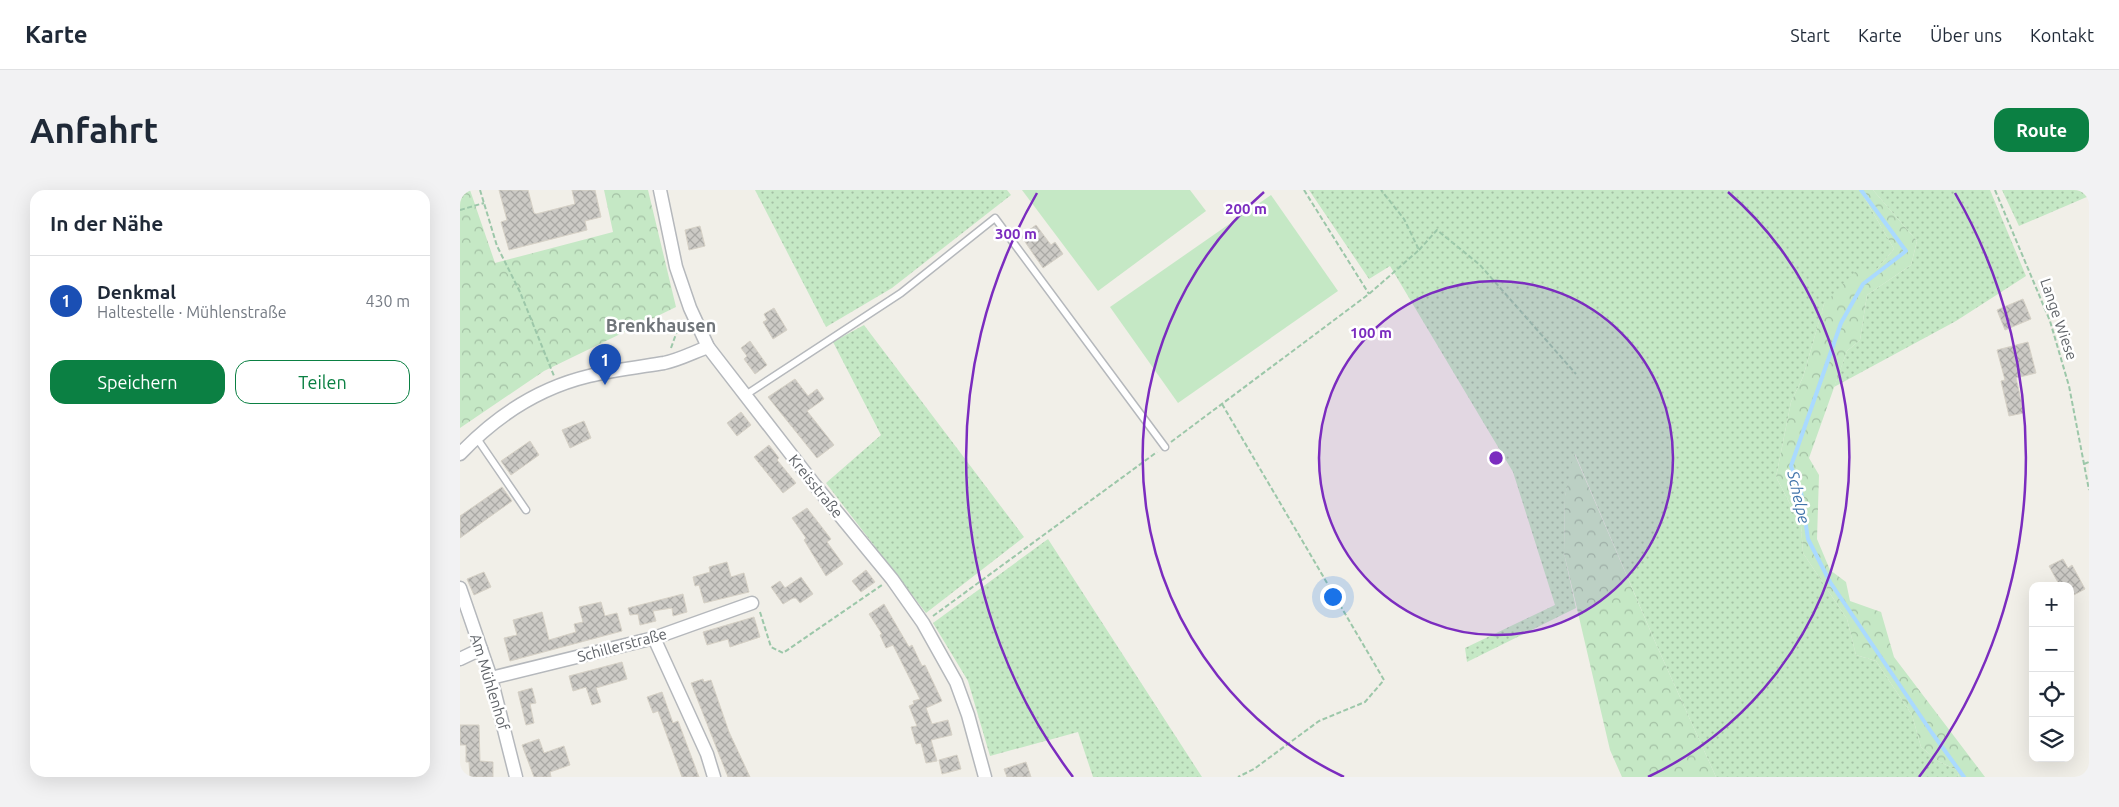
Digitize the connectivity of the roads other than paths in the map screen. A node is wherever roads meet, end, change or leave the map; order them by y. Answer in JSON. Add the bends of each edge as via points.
{"nodes":[{"id":1,"x":660,"y":190,"type":"edge"},
{"id":2,"x":708,"y":347,"type":"junction"},
{"id":3,"x":744,"y":396,"type":"junction"},
{"id":4,"x":476,"y":437,"type":"junction"},
{"id":5,"x":1165,"y":447,"type":"road end"},
{"id":6,"x":460,"y":454,"type":"edge"},
{"id":7,"x":526,"y":510,"type":"dead end"},
{"id":8,"x":460,"y":588,"type":"edge"},
{"id":9,"x":752,"y":603,"type":"road end"},
{"id":10,"x":654,"y":638,"type":"junction"},
{"id":11,"x":481,"y":649,"type":"junction"},
{"id":12,"x":460,"y":659,"type":"edge"},
{"id":13,"x":491,"y":678,"type":"junction"},
{"id":14,"x":516,"y":777,"type":"edge"},
{"id":15,"x":714,"y":777,"type":"edge"},
{"id":16,"x":985,"y":777,"type":"edge"}],
"edges":[{"from":1,"to":2,"type":"street","name":"Kreisstraße","via":[[676,267]]},
{"from":2,"to":3,"type":"street","name":"Kreisstraße"},
{"from":2,"to":4,"type":"street","via":[[666,363],[644,364],[558,385],[508,412]]},
{"from":3,"to":5,"type":"lane","via":[[901,293],[995,218]]},
{"from":3,"to":16,"type":"street","name":"Kreisstraße","via":[[892,579],[923,623],[956,682]]},
{"from":4,"to":6,"type":"street"},
{"from":4,"to":7,"type":"lane"},
{"from":8,"to":11,"type":"street","name":"Am Mühlenhof"},
{"from":9,"to":10,"type":"street","name":"Schillerstraße"},
{"from":10,"to":13,"type":"street","name":"Schillerstraße"},
{"from":10,"to":15,"type":"street","via":[[707,754]]},
{"from":11,"to":12,"type":"street"},
{"from":11,"to":13,"type":"street","name":"Am Mühlenhof"},
{"from":13,"to":14,"type":"street","name":"Am Mühlenhof"}]}
